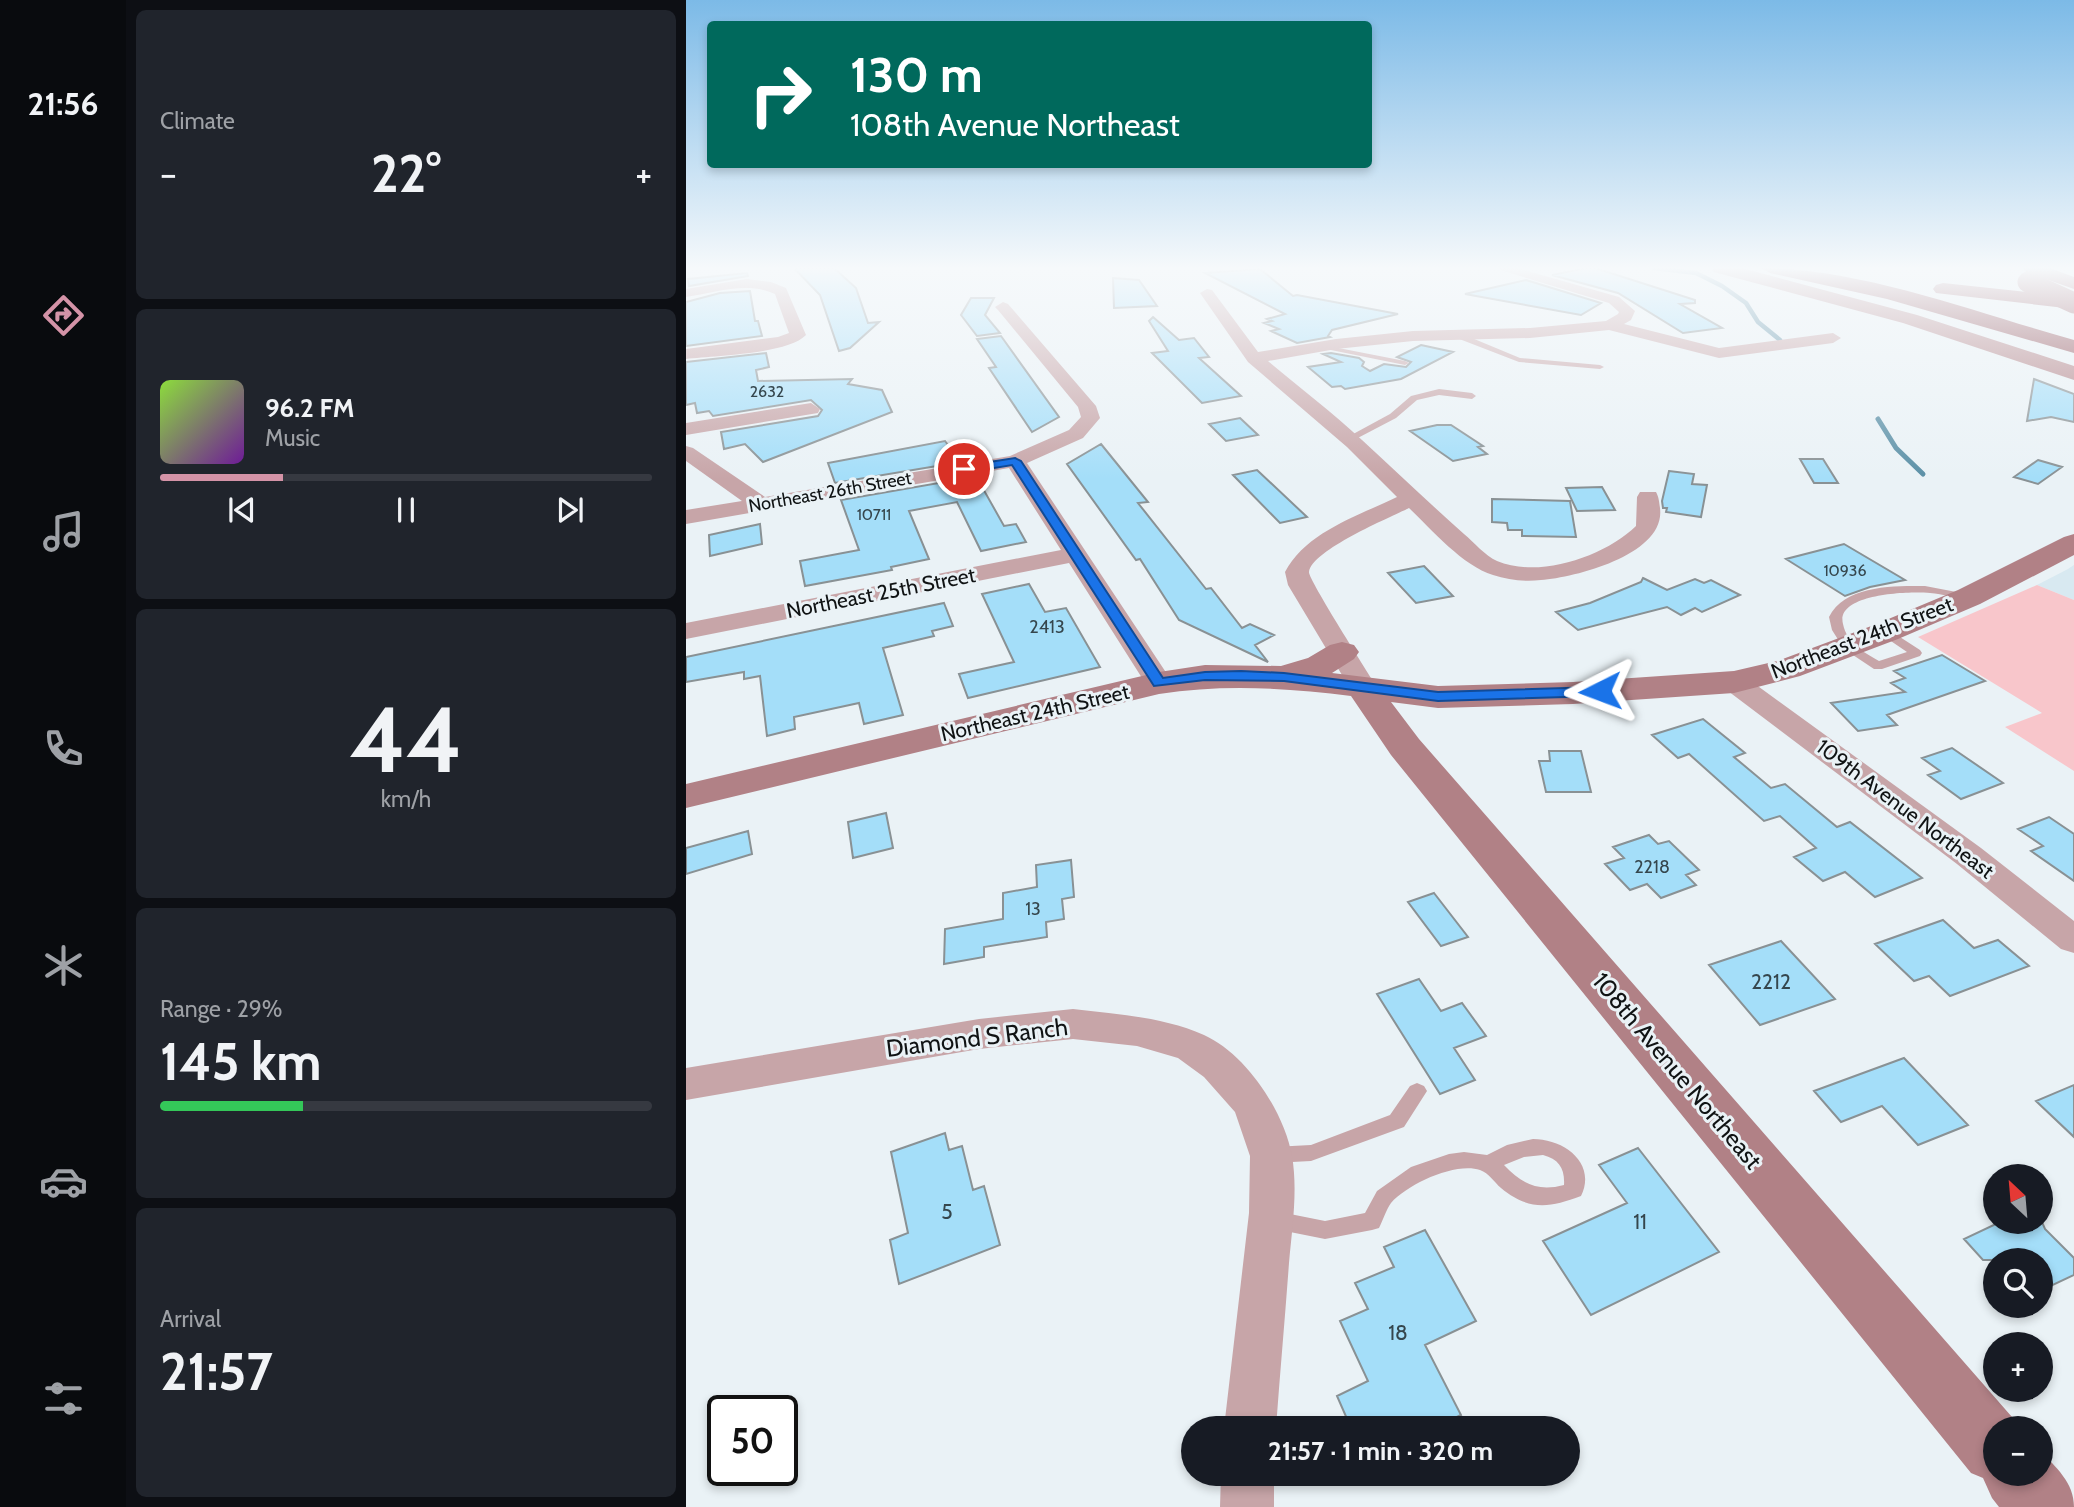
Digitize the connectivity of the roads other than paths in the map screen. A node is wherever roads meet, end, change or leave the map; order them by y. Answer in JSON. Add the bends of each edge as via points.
{"nodes":[{"id":1,"x":793,"y":338,"type":"edge"},
{"id":2,"x":1030,"y":338,"type":"edge"},
{"id":3,"x":1240,"y":338,"type":"edge"},
{"id":4,"x":1398,"y":338,"type":"edge"},
{"id":5,"x":1465,"y":338,"type":"edge"},
{"id":6,"x":1661,"y":338,"type":"edge"},
{"id":7,"x":1831,"y":338,"type":"edge"},
{"id":8,"x":1969,"y":338,"type":"edge"},
{"id":9,"x":2042,"y":338,"type":"edge"},
{"id":10,"x":1321,"y":346,"type":"junction"},
{"id":11,"x":2074,"y":349,"type":"edge"},
{"id":12,"x":686,"y":354,"type":"edge"},
{"id":13,"x":1254,"y":358,"type":"junction"},
{"id":14,"x":1405,"y":363,"type":"dead end"},
{"id":15,"x":1600,"y":367,"type":"dead end"},
{"id":16,"x":2074,"y":373,"type":"edge"},
{"id":17,"x":1472,"y":396,"type":"dead end"},
{"id":18,"x":811,"y":409,"type":"dead end"},
{"id":19,"x":686,"y":429,"type":"edge"},
{"id":20,"x":1349,"y":439,"type":"junction"},
{"id":21,"x":686,"y":452,"type":"edge"},
{"id":22,"x":1015,"y":461,"type":"junction"},
{"id":23,"x":1648,"y":496,"type":"dead end"},
{"id":24,"x":1411,"y":499,"type":"junction"},
{"id":25,"x":761,"y":504,"type":"junction"},
{"id":26,"x":686,"y":517,"type":"edge"},
{"id":27,"x":2074,"y":543,"type":"edge"},
{"id":28,"x":1077,"y":554,"type":"junction"},
{"id":29,"x":1969,"y":597,"type":"junction"},
{"id":30,"x":686,"y":631,"type":"edge"},
{"id":31,"x":1848,"y":646,"type":"junction"},
{"id":32,"x":1353,"y":670,"type":"junction"},
{"id":33,"x":1734,"y":682,"type":"junction"},
{"id":34,"x":1159,"y":683,"type":"junction"},
{"id":35,"x":1438,"y":696,"type":"junction"},
{"id":36,"x":1405,"y":747,"type":"junction"},
{"id":37,"x":686,"y":796,"type":"edge"},
{"id":38,"x":2074,"y":940,"type":"edge"},
{"id":39,"x":686,"y":1084,"type":"edge"},
{"id":40,"x":1417,"y":1091,"type":"dead end"},
{"id":41,"x":1271,"y":1156,"type":"junction"},
{"id":42,"x":1489,"y":1164,"type":"dead end"},
{"id":43,"x":1270,"y":1219,"type":"junction"},
{"id":44,"x":1251,"y":1416,"type":"edge"},
{"id":45,"x":1983,"y":1435,"type":"edge"},
{"id":46,"x":1248,"y":1486,"type":"edge"},
{"id":47,"x":2026,"y":1486,"type":"edge"},
{"id":48,"x":1247,"y":1507,"type":"edge"},
{"id":49,"x":2044,"y":1507,"type":"edge"}],
"edges":[{"from":1,"to":12,"type":"street"},
{"from":2,"to":22,"type":"street","via":[[1087,406],[1091,418],[1076,434]]},
{"from":3,"to":13,"type":"street"},
{"from":4,"to":10,"type":"street"},
{"from":5,"to":15,"type":"lane","via":[[1519,360]]},
{"from":6,"to":7,"type":"street","via":[[1719,353]]},
{"from":8,"to":16,"type":"main road"},
{"from":9,"to":11,"type":"highway"},
{"from":10,"to":13,"type":"street"},
{"from":10,"to":14,"type":"lane"},
{"from":13,"to":20,"type":"street"},
{"from":17,"to":20,"type":"lane","via":[[1439,392],[1414,398]]},
{"from":18,"to":19,"type":"street"},
{"from":20,"to":24,"type":"street"},
{"from":21,"to":25,"type":"street"},
{"from":22,"to":25,"type":"street","name":"Northeast 26th Street"},
{"from":22,"to":28,"type":"street"},
{"from":23,"to":24,"type":"street","via":[[1649,523],[1641,535],[1617,550],[1572,569],[1517,573],[1486,565]]},
{"from":24,"to":32,"type":"street","via":[[1326,541],[1303,560],[1297,572],[1300,585]]},
{"from":25,"to":26,"type":"street","name":"Northeast 26th Street"},
{"from":27,"to":29,"type":"main road","name":"Northeast 24th Street"},
{"from":28,"to":30,"type":"street","name":"Northeast 25th Street"},
{"from":28,"to":34,"type":"street"},
{"from":29,"to":31,"type":"main road","name":"Northeast 24th Street"},
{"from":29,"to":31,"type":"lane","via":[[1923,589],[1874,593],[1849,601],[1834,613]]},
{"from":31,"to":33,"type":"main road","name":"Northeast 24th Street","via":[[1788,669]]},
{"from":32,"to":34,"type":"main road","name":"Northeast 24th Street","via":[[1284,677],[1205,676]]},
{"from":32,"to":35,"type":"main road","name":"Northeast 24th Street"},
{"from":32,"to":36,"type":"main road","name":"108th Avenue Northeast"},
{"from":33,"to":35,"type":"main road","name":"Northeast 24th Street"},
{"from":33,"to":38,"type":"street","name":"109th Avenue Northeast"},
{"from":34,"to":37,"type":"main road","name":"Northeast 24th Street"},
{"from":35,"to":36,"type":"main road","via":[[1410,716]]},
{"from":36,"to":45,"type":"main road","name":"108th Avenue Northeast"},
{"from":39,"to":41,"type":"street","name":"Diamond S Ranch","via":[[979,1034],[1073,1024],[1137,1031],[1191,1046],[1218,1066],[1253,1104]]},
{"from":40,"to":41,"type":"lane","via":[[1397,1121],[1311,1153]]},
{"from":41,"to":43,"type":"street","name":"Diamond S Ranch"},
{"from":42,"to":43,"type":"lane","via":[[1461,1159],[1424,1171],[1384,1197],[1372,1221],[1325,1230]]},
{"from":43,"to":44,"type":"street","name":"Diamond S Ranch"},
{"from":46,"to":48,"type":"street"},
{"from":47,"to":49,"type":"main road"}]}
